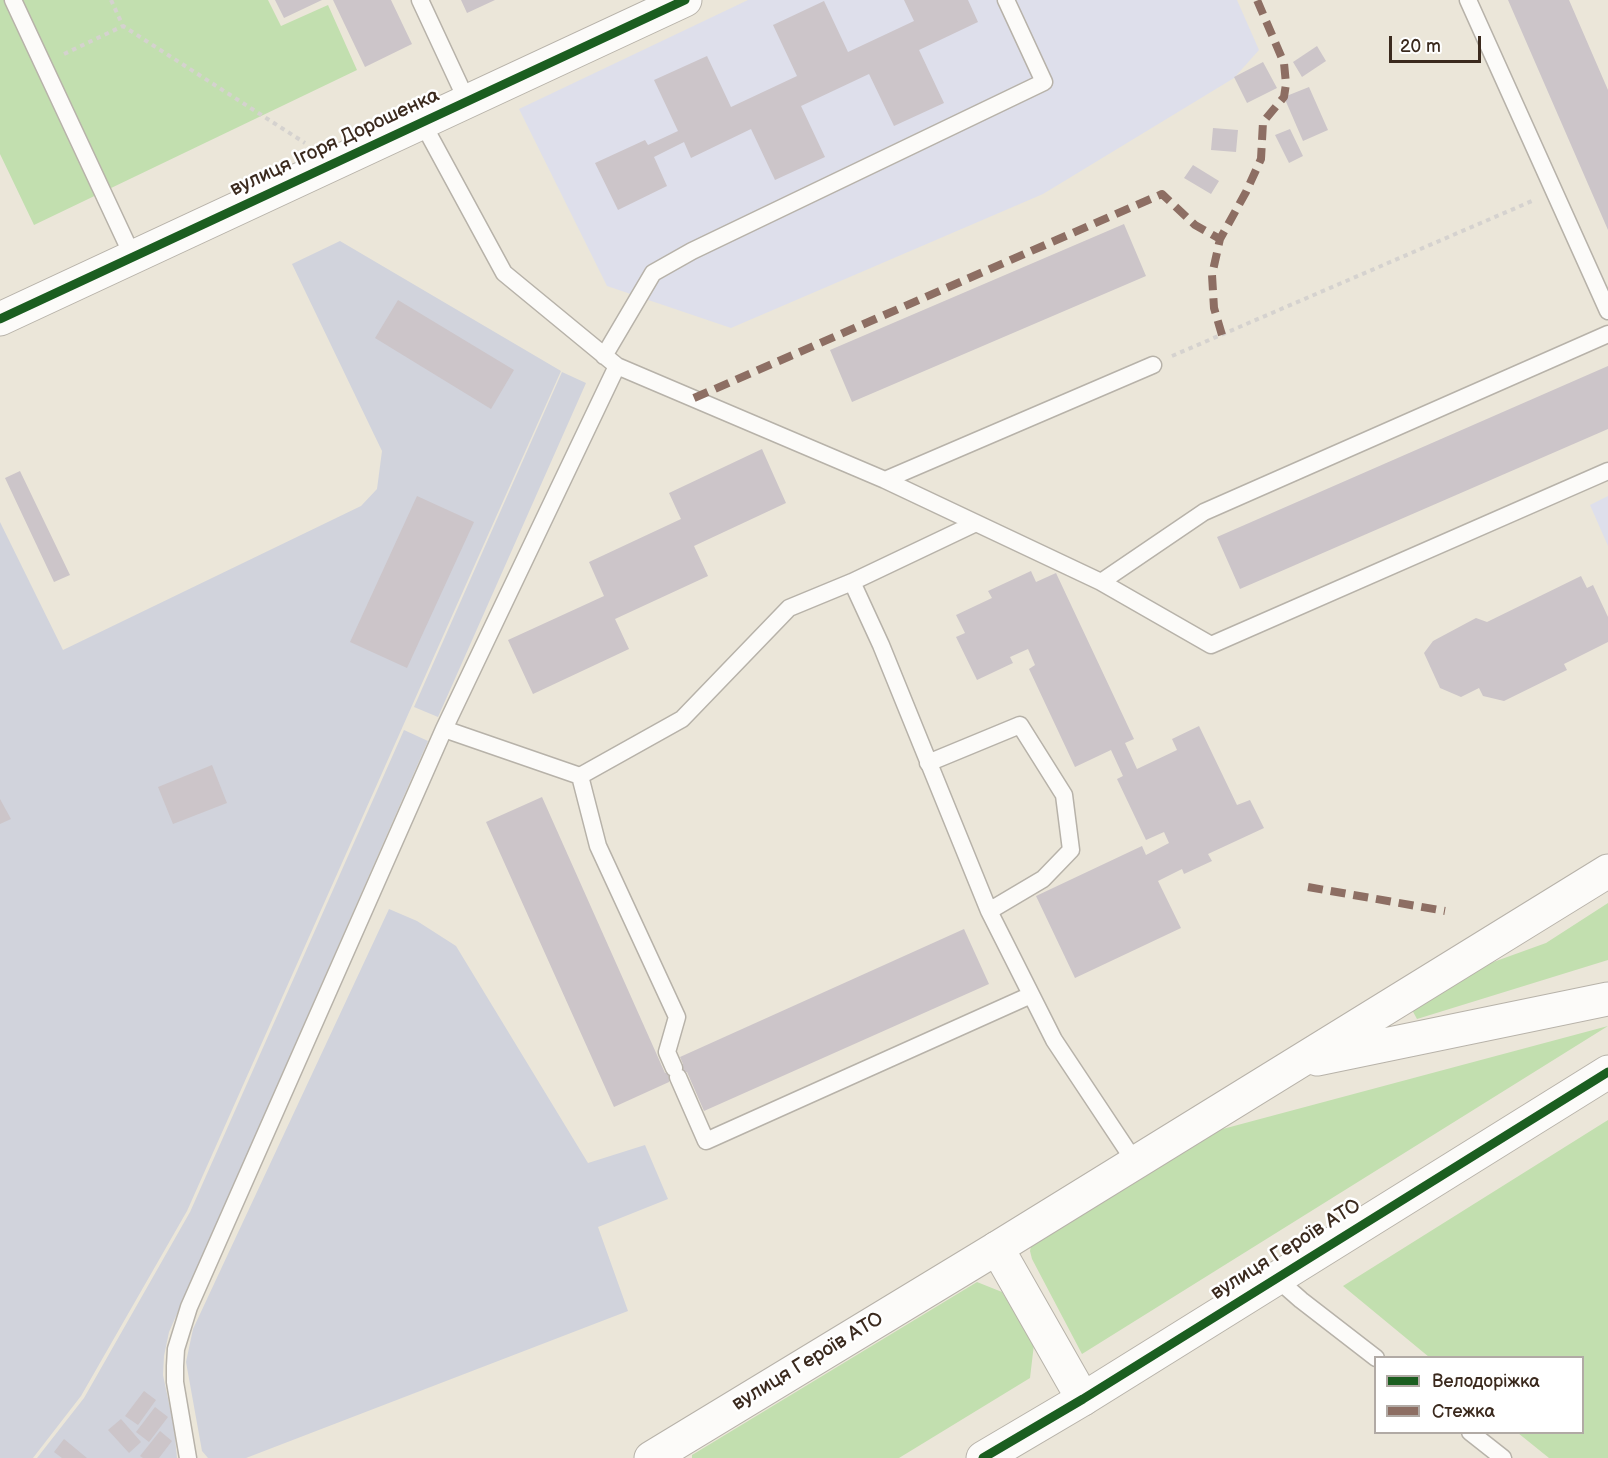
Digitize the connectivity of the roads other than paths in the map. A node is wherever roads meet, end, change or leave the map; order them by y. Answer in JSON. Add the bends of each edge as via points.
{"nodes":[{"id":1,"x":13,"y":0,"type":"edge"},
{"id":2,"x":420,"y":0,"type":"edge"},
{"id":3,"x":685,"y":0,"type":"edge"},
{"id":4,"x":1006,"y":0,"type":"edge"},
{"id":5,"x":1468,"y":0,"type":"edge"},
{"id":6,"x":467,"y":101,"type":"junction"},
{"id":7,"x":422,"y":122,"type":"junction"},
{"id":8,"x":133,"y":257,"type":"junction"},
{"id":9,"x":1608,"y":311,"type":"edge"},
{"id":10,"x":0,"y":319,"type":"edge"},
{"id":11,"x":1608,"y":334,"type":"edge"},
{"id":12,"x":611,"y":361,"type":"junction"},
{"id":13,"x":1153,"y":365,"type":"road end"},
{"id":14,"x":1608,"y":471,"type":"edge"},
{"id":15,"x":885,"y":480,"type":"junction"},
{"id":16,"x":976,"y":523,"type":"junction"},
{"id":17,"x":852,"y":582,"type":"junction"},
{"id":18,"x":1101,"y":582,"type":"junction"},
{"id":19,"x":444,"y":729,"type":"junction"},
{"id":20,"x":928,"y":763,"type":"junction"},
{"id":21,"x":580,"y":776,"type":"junction"},
{"id":22,"x":1608,"y":871,"type":"edge"},
{"id":23,"x":989,"y":911,"type":"junction"},
{"id":24,"x":1031,"y":995,"type":"junction"},
{"id":25,"x":1608,"y":999,"type":"edge"},
{"id":26,"x":1294,"y":1064,"type":"junction"},
{"id":27,"x":1608,"y":1072,"type":"edge"},
{"id":28,"x":1136,"y":1162,"type":"junction"},
{"id":29,"x":997,"y":1248,"type":"junction"},
{"id":30,"x":1276,"y":1278,"type":"junction"},
{"id":31,"x":1374,"y":1356,"type":"edge"},
{"id":32,"x":1083,"y":1399,"type":"junction"},
{"id":33,"x":1473,"y":1434,"type":"edge"},
{"id":34,"x":188,"y":1458,"type":"edge"},
{"id":35,"x":651,"y":1458,"type":"edge"},
{"id":36,"x":983,"y":1458,"type":"edge"},
{"id":37,"x":1503,"y":1458,"type":"edge"}],
"edges":[{"from":1,"to":8,"type":"lane"},
{"from":2,"to":6,"type":"lane"},
{"from":3,"to":6,"type":"street","name":"вулиця Ігоря Дорошенка"},
{"from":4,"to":12,"type":"lane","via":[[1044,82],[653,273]]},
{"from":5,"to":9,"type":"lane"},
{"from":6,"to":7,"type":"street","name":"вулиця Ігоря Дорошенка"},
{"from":7,"to":8,"type":"street","name":"вулиця Ігоря Дорошенка"},
{"from":7,"to":12,"type":"lane","via":[[504,273]]},
{"from":8,"to":10,"type":"street","name":"вулиця Ігоря Дорошенка"},
{"from":11,"to":18,"type":"lane","via":[[1204,512]]},
{"from":12,"to":15,"type":"lane"},
{"from":12,"to":19,"type":"lane"},
{"from":13,"to":15,"type":"lane"},
{"from":14,"to":18,"type":"lane","via":[[1211,645]]},
{"from":15,"to":16,"type":"lane"},
{"from":16,"to":17,"type":"lane"},
{"from":16,"to":18,"type":"lane"},
{"from":17,"to":20,"type":"lane"},
{"from":17,"to":21,"type":"lane","via":[[789,608],[682,719]]},
{"from":19,"to":21,"type":"lane"},
{"from":19,"to":34,"type":"lane","via":[[189,1307],[175,1366]]},
{"from":20,"to":23,"type":"lane"},
{"from":20,"to":23,"type":"lane","via":[[1020,725],[1064,795],[1071,850],[1043,879]]},
{"from":21,"to":24,"type":"lane","via":[[598,846],[677,1017],[667,1052],[706,1141]]},
{"from":22,"to":26,"type":"street","name":"вулиця Героїв АТО"},
{"from":23,"to":24,"type":"lane"},
{"from":24,"to":28,"type":"lane","via":[[1054,1040]]},
{"from":25,"to":26,"type":"street"},
{"from":26,"to":28,"type":"street","name":"вулиця Героїв АТО"},
{"from":27,"to":30,"type":"street","name":"вулиця Героїв АТО"},
{"from":28,"to":29,"type":"street","name":"вулиця Героїв АТО"},
{"from":29,"to":32,"type":"street"},
{"from":29,"to":35,"type":"street","name":"вулиця Героїв АТО"},
{"from":30,"to":31,"type":"lane"},
{"from":30,"to":32,"type":"street","name":"вулиця Героїв АТО"},
{"from":32,"to":36,"type":"street","name":"вулиця Героїв АТО"},
{"from":33,"to":37,"type":"lane"}]}
